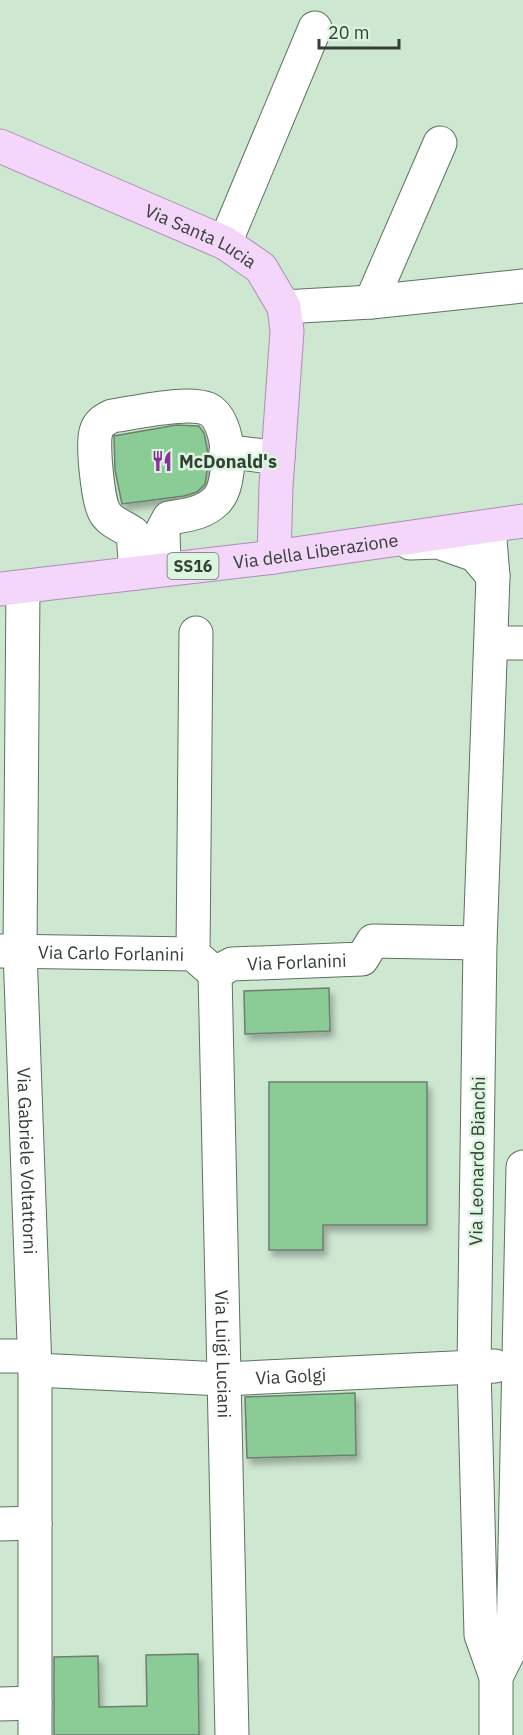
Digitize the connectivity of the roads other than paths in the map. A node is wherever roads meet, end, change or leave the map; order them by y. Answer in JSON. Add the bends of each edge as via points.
{"nodes":[{"id":1,"x":315,"y":27,"type":"dead end"},
{"id":2,"x":440,"y":143,"type":"dead end"},
{"id":3,"x":0,"y":146,"type":"edge"},
{"id":4,"x":225,"y":243,"type":"junction"},
{"id":5,"x":523,"y":286,"type":"edge"},
{"id":6,"x":371,"y":302,"type":"junction"},
{"id":7,"x":284,"y":307,"type":"junction"},
{"id":8,"x":226,"y":451,"type":"junction"},
{"id":9,"x":278,"y":458,"type":"junction"},
{"id":10,"x":523,"y":521,"type":"edge"},
{"id":11,"x":489,"y":527,"type":"junction"},
{"id":12,"x":363,"y":545,"type":"junction"},
{"id":13,"x":274,"y":556,"type":"junction"},
{"id":14,"x":150,"y":571,"type":"junction"},
{"id":15,"x":494,"y":576,"type":"junction"},
{"id":16,"x":11,"y":588,"type":"edge"},
{"id":17,"x":196,"y":633,"type":"dead end"},
{"id":18,"x":508,"y":643,"type":"edge"},
{"id":19,"x":480,"y":943,"type":"junction"},
{"id":20,"x":10,"y":951,"type":"edge"},
{"id":21,"x":204,"y":964,"type":"junction"},
{"id":22,"x":523,"y":1167,"type":"edge"},
{"id":23,"x":0,"y":1356,"type":"edge"},
{"id":24,"x":35,"y":1363,"type":"junction"},
{"id":25,"x":519,"y":1366,"type":"junction"},
{"id":26,"x":474,"y":1367,"type":"junction"},
{"id":27,"x":223,"y":1379,"type":"junction"},
{"id":28,"x":35,"y":1522,"type":"junction"},
{"id":29,"x":0,"y":1524,"type":"edge"},
{"id":30,"x":496,"y":1677,"type":"junction"},
{"id":31,"x":35,"y":1702,"type":"junction"},
{"id":32,"x":0,"y":1704,"type":"edge"},
{"id":33,"x":35,"y":1735,"type":"edge"},
{"id":34,"x":232,"y":1735,"type":"edge"},
{"id":35,"x":495,"y":1735,"type":"edge"}],
"edges":[{"from":1,"to":4,"type":"street"},
{"from":2,"to":6,"type":"street"},
{"from":3,"to":4,"type":"main road","name":"Via Santa Lucia"},
{"from":4,"to":7,"type":"main road","name":"Via Santa Lucia","via":[[261,268]]},
{"from":5,"to":6,"type":"street"},
{"from":6,"to":7,"type":"street"},
{"from":7,"to":9,"type":"main road","name":"Via Santa Lucia","via":[[287,331]]},
{"from":8,"to":9,"type":"street"},
{"from":8,"to":14,"type":"street","via":[[226,488],[200,512],[169,518]]},
{"from":8,"to":14,"type":"street","via":[[222,423],[207,409],[192,406],[112,416],[102,421],[94,445],[103,509],[109,519],[134,532]]},
{"from":9,"to":13,"type":"main road","name":"Via Santa Lucia"},
{"from":10,"to":11,"type":"main road","number":"SS16"},
{"from":11,"to":12,"type":"main road","name":"Via della Liberazione","number":"SS16"},
{"from":11,"to":15,"type":"street","name":"Via Leonardo Bianchi"},
{"from":12,"to":13,"type":"main road","name":"Via della Liberazione","number":"SS16"},
{"from":12,"to":15,"type":"street","via":[[438,542],[474,555]]},
{"from":13,"to":14,"type":"main road","name":"Via della Liberazione","number":"SS16"},
{"from":14,"to":16,"type":"main road","name":"Via della Liberazione","number":"SS16"},
{"from":15,"to":18,"type":"street","name":"Via Leonardo Bianchi"},
{"from":16,"to":20,"type":"street","name":"Via Gabriele Voltattorni"},
{"from":17,"to":21,"type":"street","name":"Via Luigi Luciani"},
{"from":18,"to":19,"type":"street","name":"Via Leonardo Bianchi"},
{"from":19,"to":21,"type":"street","name":"Via Forlanini","via":[[373,941],[363,959]]},
{"from":19,"to":26,"type":"street","name":"Via Leonardo Bianchi"},
{"from":20,"to":21,"type":"street","name":"Via Carlo Forlanini"},
{"from":20,"to":24,"type":"street","name":"Via Gabriele Voltattorni"},
{"from":21,"to":27,"type":"street","name":"Via Luigi Luciani"},
{"from":22,"to":25,"type":"street","name":"Via Leonardo Bianchi"},
{"from":23,"to":24,"type":"street","name":"Via Golgi"},
{"from":24,"to":27,"type":"street","name":"Via Golgi"},
{"from":24,"to":28,"type":"street","name":"Via Gabriele Voltattorni"},
{"from":25,"to":26,"type":"street","name":"Via Golgi"},
{"from":25,"to":30,"type":"street","name":"Via Leonardo Bianchi","via":[[513,1643]]},
{"from":26,"to":27,"type":"street","name":"Via Golgi"},
{"from":26,"to":30,"type":"street","name":"Via Leonardo Bianchi","via":[[481,1635]]},
{"from":27,"to":34,"type":"street","name":"Via Luigi Luciani"},
{"from":28,"to":29,"type":"street"},
{"from":28,"to":31,"type":"street","name":"Via Gabriele Voltattorni"},
{"from":30,"to":35,"type":"street","name":"Via Leonardo Bianchi"},
{"from":31,"to":32,"type":"street"},
{"from":31,"to":33,"type":"street","name":"Via Gabriele Voltattorni"}]}
